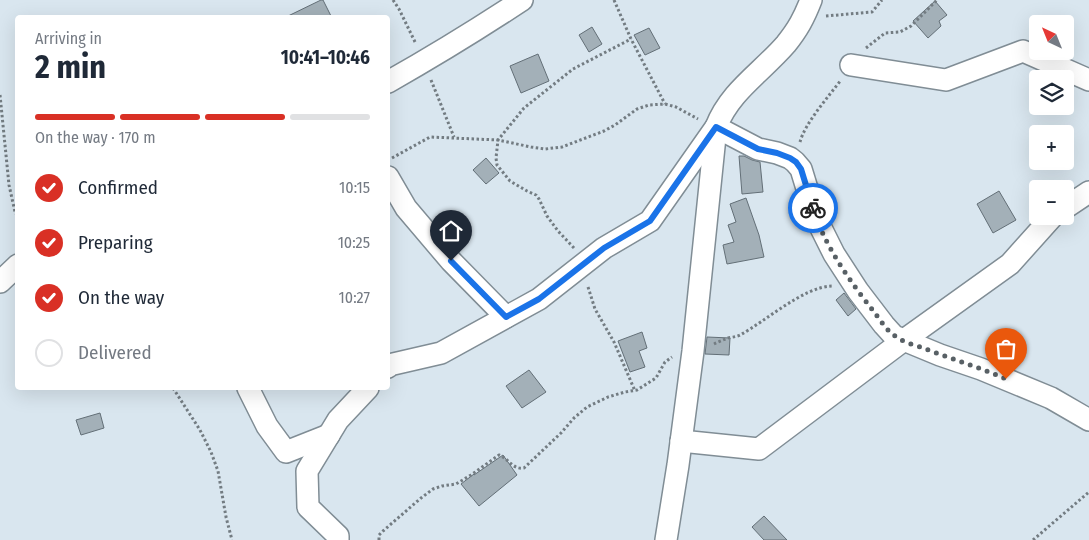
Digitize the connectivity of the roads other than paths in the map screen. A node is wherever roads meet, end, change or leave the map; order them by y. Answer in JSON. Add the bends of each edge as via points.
{"nodes":[{"id":1,"x":522,"y":0,"type":"edge"},
{"id":2,"x":792,"y":0,"type":"edge"},
{"id":3,"x":807,"y":10,"type":"edge"},
{"id":4,"x":851,"y":66,"type":"dead end"},
{"id":5,"x":1089,"y":80,"type":"edge"},
{"id":6,"x":390,"y":81,"type":"edge"},
{"id":7,"x":716,"y":127,"type":"junction"},
{"id":8,"x":390,"y":180,"type":"edge"},
{"id":9,"x":1089,"y":192,"type":"edge"},
{"id":10,"x":1074,"y":202,"type":"edge"},
{"id":11,"x":1045,"y":225,"type":"edge"},
{"id":12,"x":15,"y":268,"type":"edge"},
{"id":13,"x":0,"y":282,"type":"edge"},
{"id":14,"x":506,"y":317,"type":"junction"},
{"id":15,"x":904,"y":340,"type":"junction"},
{"id":16,"x":390,"y":365,"type":"edge"},
{"id":17,"x":249,"y":390,"type":"edge"},
{"id":18,"x":366,"y":390,"type":"edge"},
{"id":19,"x":1089,"y":420,"type":"edge"},
{"id":20,"x":329,"y":435,"type":"junction"},
{"id":21,"x":681,"y":441,"type":"junction"},
{"id":22,"x":338,"y":540,"type":"edge"},
{"id":23,"x":666,"y":540,"type":"edge"}],
"edges":[{"from":1,"to":6,"type":"street"},
{"from":2,"to":3,"type":"street"},
{"from":3,"to":7,"type":"street","via":[[784,46],[728,103]]},
{"from":4,"to":5,"type":"street","via":[[946,80],[1023,51]]},
{"from":7,"to":14,"type":"street","via":[[650,221],[604,248],[539,299]]},
{"from":7,"to":15,"type":"street","via":[[758,149],[796,162],[816,218],[834,254],[889,331]]},
{"from":7,"to":21,"type":"street"},
{"from":8,"to":14,"type":"street","via":[[406,208],[451,261]]},
{"from":9,"to":10,"type":"street"},
{"from":11,"to":15,"type":"street","via":[[1010,264]]},
{"from":12,"to":13,"type":"street"},
{"from":14,"to":16,"type":"street","via":[[441,352]]},
{"from":15,"to":19,"type":"street","via":[[1051,398]]},
{"from":15,"to":21,"type":"street","via":[[759,449]]},
{"from":17,"to":20,"type":"street","via":[[267,426],[286,452]]},
{"from":18,"to":20,"type":"street","via":[[338,420]]},
{"from":20,"to":22,"type":"street","via":[[307,471],[308,507],[338,536]]},
{"from":21,"to":23,"type":"street"}]}
